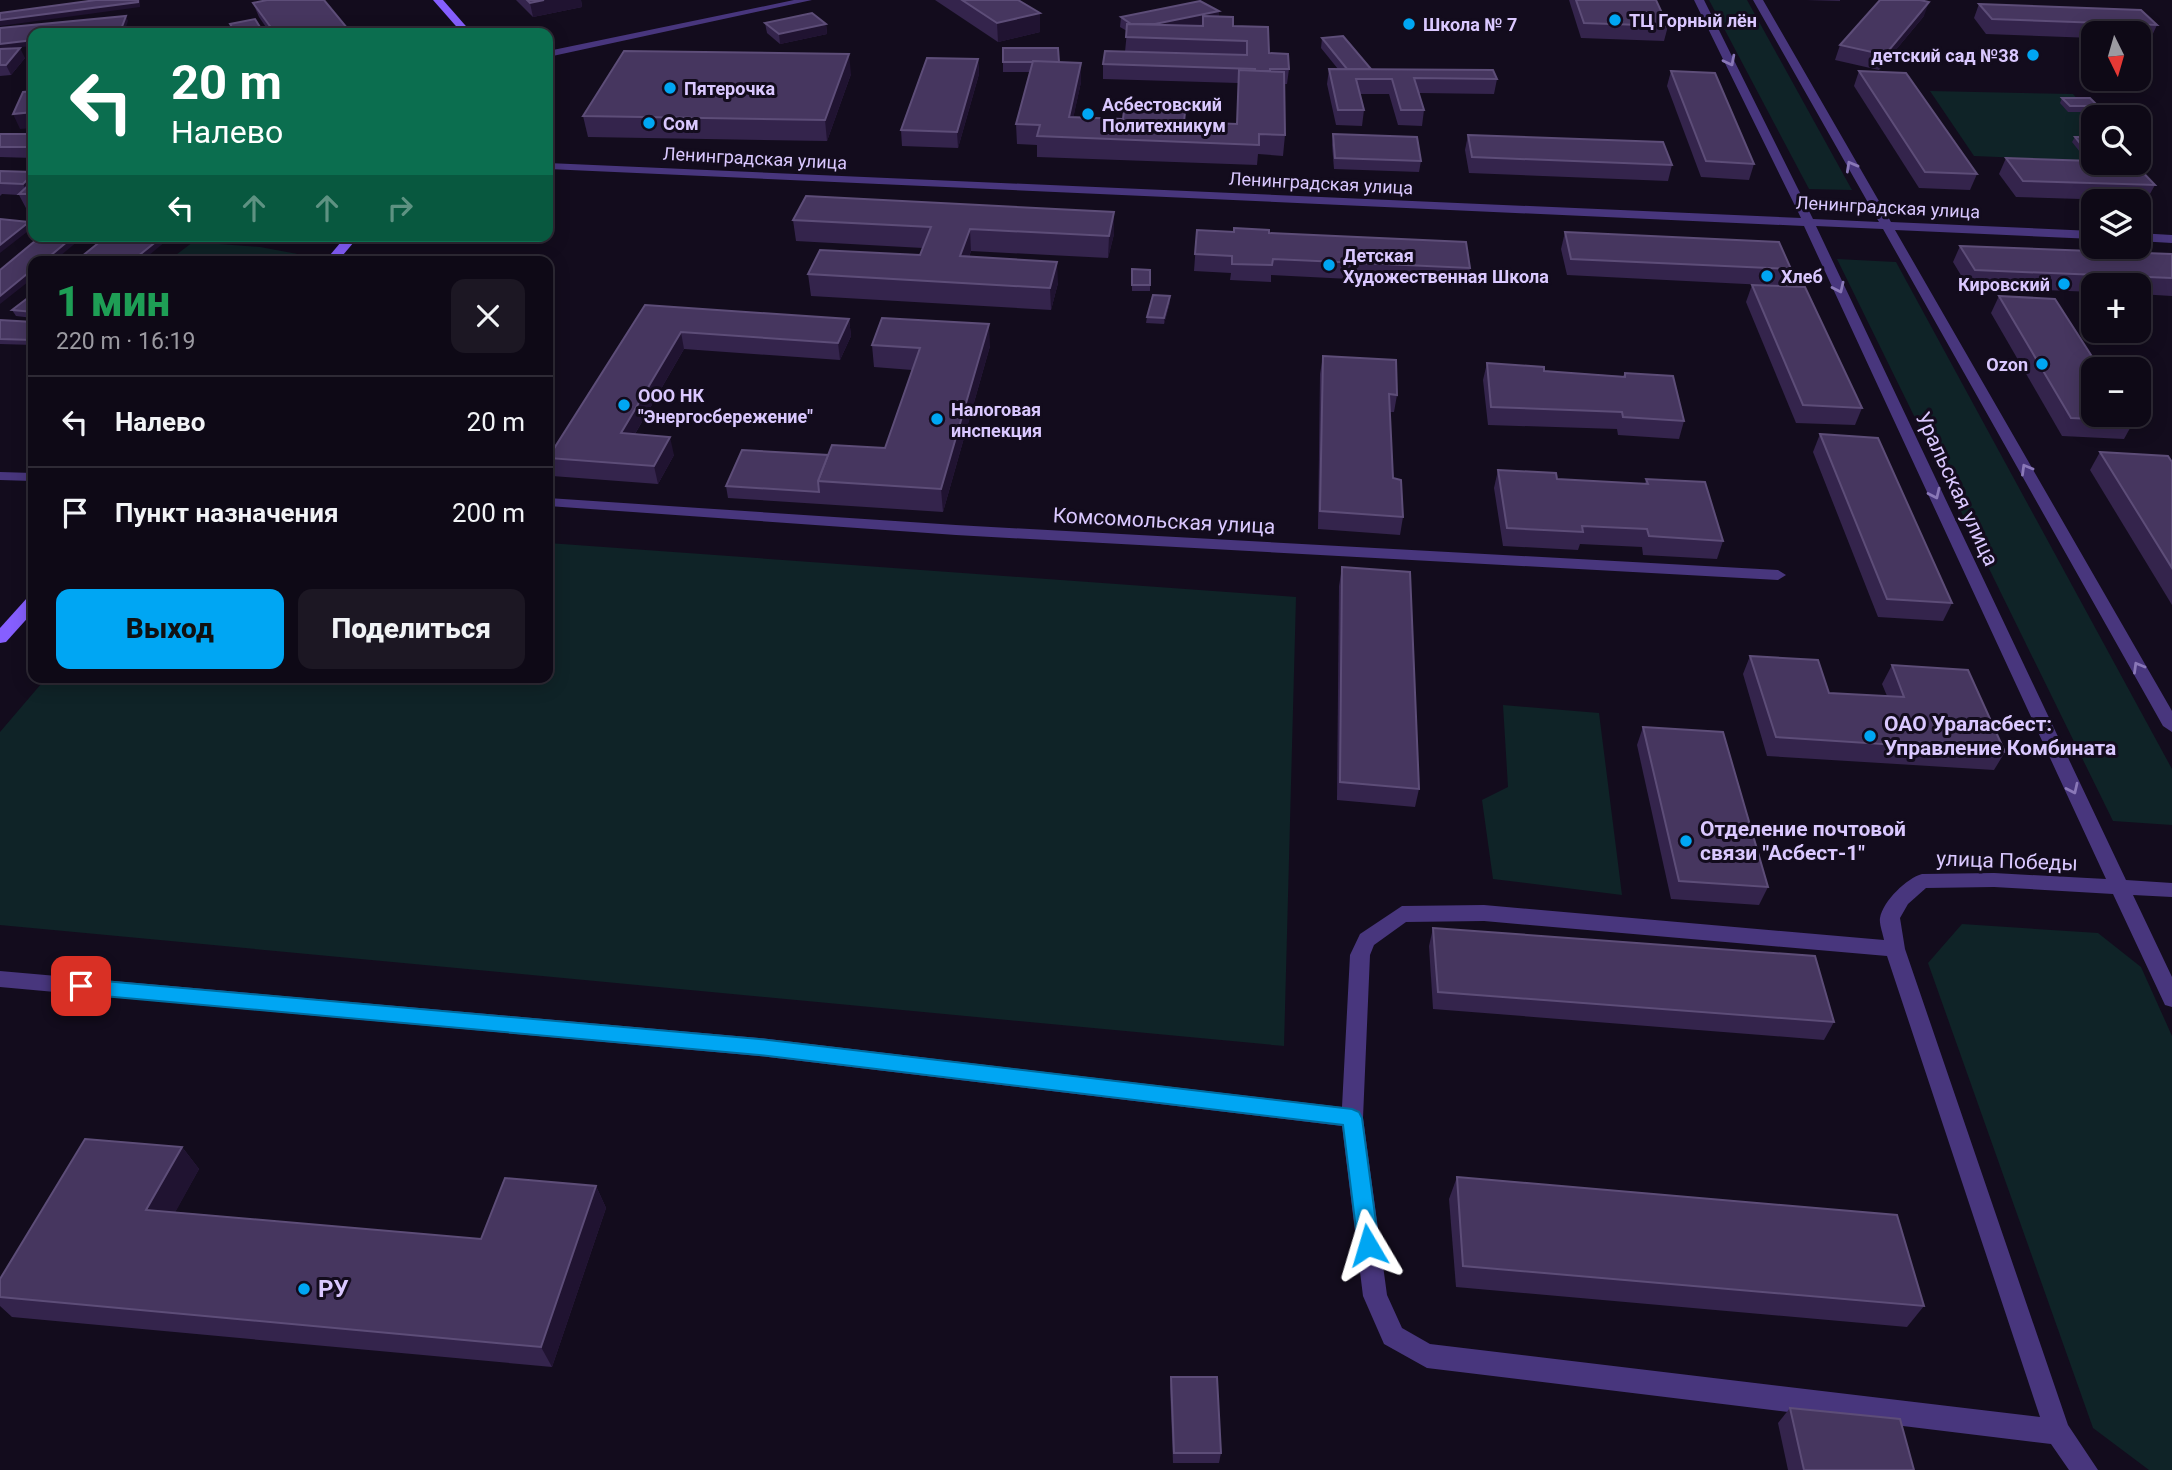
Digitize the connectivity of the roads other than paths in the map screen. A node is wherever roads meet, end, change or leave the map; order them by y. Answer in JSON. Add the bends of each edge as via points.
{"nodes":[{"id":1,"x":438,"y":0,"type":"edge"},
{"id":2,"x":807,"y":0,"type":"edge"},
{"id":3,"x":1699,"y":0,"type":"edge"},
{"id":4,"x":1758,"y":0,"type":"edge"},
{"id":5,"x":463,"y":28,"type":"edge"},
{"id":6,"x":553,"y":53,"type":"edge"},
{"id":7,"x":553,"y":166,"type":"edge"},
{"id":8,"x":1807,"y":220,"type":"junction"},
{"id":9,"x":1883,"y":224,"type":"junction"},
{"id":10,"x":2081,"y":234,"type":"edge"},
{"id":11,"x":2151,"y":238,"type":"edge"},
{"id":12,"x":2172,"y":239,"type":"edge"},
{"id":13,"x":348,"y":242,"type":"edge"},
{"id":14,"x":335,"y":256,"type":"edge"},
{"id":15,"x":0,"y":476,"type":"edge"},
{"id":16,"x":28,"y":477,"type":"edge"},
{"id":17,"x":553,"y":502,"type":"edge"},
{"id":18,"x":1778,"y":576,"type":"dead end"},
{"id":19,"x":28,"y":607,"type":"edge"},
{"id":20,"x":0,"y":638,"type":"edge"},
{"id":21,"x":2172,"y":726,"type":"edge"},
{"id":22,"x":2119,"y":888,"type":"junction"},
{"id":23,"x":2172,"y":890,"type":"edge"},
{"id":24,"x":1895,"y":949,"type":"junction"},
{"id":25,"x":0,"y":979,"type":"edge"},
{"id":26,"x":2172,"y":999,"type":"edge"},
{"id":27,"x":1352,"y":1118,"type":"junction"},
{"id":28,"x":2058,"y":1432,"type":"junction"},
{"id":29,"x":2085,"y":1470,"type":"edge"}],
"edges":[{"from":1,"to":5,"type":"main road"},
{"from":2,"to":6,"type":"street"},
{"from":3,"to":8,"type":"street","name":"Уральская улица","one_way":true},
{"from":9,"to":4,"type":"street","one_way":true},
{"from":7,"to":8,"type":"street","name":"Ленинградская улица"},
{"from":8,"to":9,"type":"street","name":"Ленинградская улица"},
{"from":8,"to":22,"type":"street","name":"Уральская улица","one_way":true},
{"from":9,"to":10,"type":"street","name":"Ленинградская улица"},
{"from":21,"to":9,"type":"street","one_way":true},
{"from":11,"to":12,"type":"street"},
{"from":13,"to":14,"type":"main road"},
{"from":15,"to":16,"type":"street"},
{"from":17,"to":18,"type":"street","name":"Комсомольская улица","via":[[983,532]]},
{"from":19,"to":20,"type":"main road"},
{"from":22,"to":23,"type":"street","name":"улица Победы"},
{"from":22,"to":24,"type":"street","name":"улица Победы","via":[[1994,880],[1922,881],[1901,899],[1890,917]]},
{"from":22,"to":26,"type":"street","name":"Уральская улица"},
{"from":24,"to":27,"type":"street","via":[[1484,913],[1402,914],[1367,940],[1360,955]]},
{"from":24,"to":28,"type":"street"},
{"from":25,"to":27,"type":"street","via":[[759,1047]]},
{"from":27,"to":28,"type":"street","via":[[1375,1296],[1393,1336],[1427,1356]]},
{"from":28,"to":29,"type":"street"}]}
